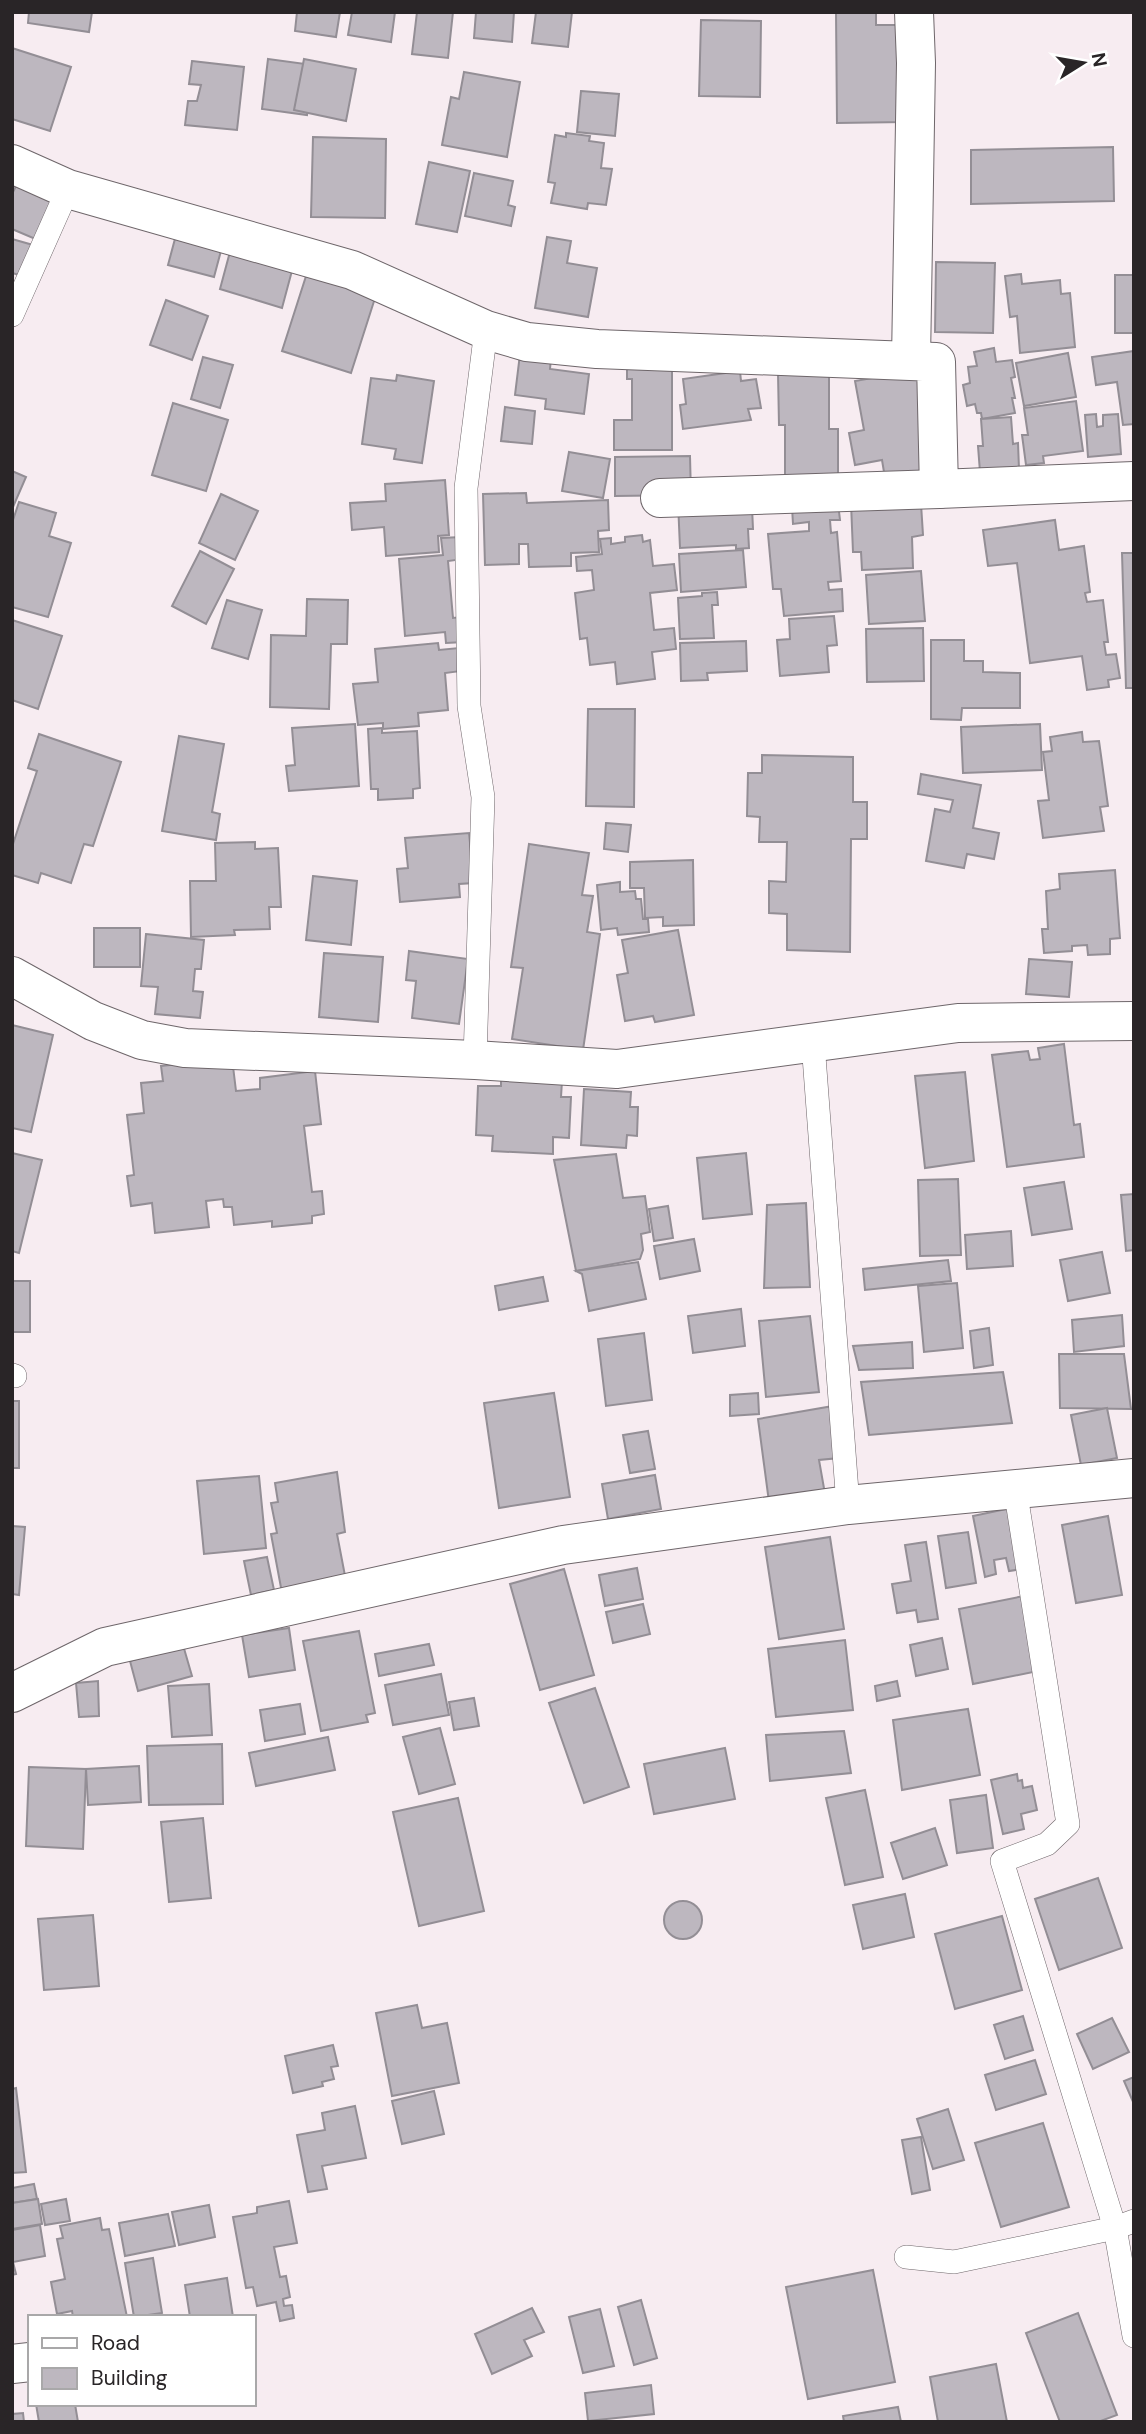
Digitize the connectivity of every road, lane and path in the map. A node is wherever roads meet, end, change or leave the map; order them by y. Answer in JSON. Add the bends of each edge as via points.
{"nodes":[{"id":1,"x":914,"y":12,"type":"edge"},
{"id":2,"x":12,"y":164,"type":"edge"},
{"id":3,"x":68,"y":189,"type":"junction"},
{"id":4,"x":12,"y":315,"type":"edge"},
{"id":5,"x":486,"y":330,"type":"junction"},
{"id":6,"x":911,"y":360,"type":"junction"},
{"id":7,"x":1134,"y":481,"type":"edge"},
{"id":8,"x":939,"y":489,"type":"junction"},
{"id":9,"x":660,"y":498,"type":"dead end"},
{"id":10,"x":12,"y":976,"type":"edge"},
{"id":11,"x":1134,"y":1021,"type":"edge"},
{"id":12,"x":813,"y":1043,"type":"junction"},
{"id":13,"x":475,"y":1060,"type":"junction"},
{"id":14,"x":1134,"y":1478,"type":"edge"},
{"id":15,"x":1015,"y":1488,"type":"junction"},
{"id":16,"x":848,"y":1505,"type":"junction"},
{"id":17,"x":12,"y":1693,"type":"edge"},
{"id":18,"x":1124,"y":2225,"type":"edge"},
{"id":19,"x":906,"y":2257,"type":"dead end"},
{"id":20,"x":1134,"y":2336,"type":"edge"}],
"edges":[{"from":1,"to":6,"type":"street"},
{"from":2,"to":3,"type":"street"},
{"from":3,"to":4,"type":"lane"},
{"from":3,"to":5,"type":"street","via":[[352,270]]},
{"from":5,"to":6,"type":"street","via":[[527,342],[597,349]]},
{"from":5,"to":13,"type":"lane","via":[[466,488],[469,706],[483,797]]},
{"from":6,"to":8,"type":"street","via":[[936,362]]},
{"from":7,"to":8,"type":"street"},
{"from":8,"to":9,"type":"street"},
{"from":10,"to":13,"type":"street","via":[[93,1021],[142,1040],[185,1048]]},
{"from":11,"to":12,"type":"street","via":[[958,1023]]},
{"from":12,"to":13,"type":"street","via":[[617,1069]]},
{"from":12,"to":16,"type":"lane"},
{"from":14,"to":15,"type":"street"},
{"from":15,"to":16,"type":"street"},
{"from":15,"to":18,"type":"lane","via":[[1068,1824],[1047,1844],[1002,1861]]},
{"from":16,"to":17,"type":"street","via":[[563,1545],[105,1647]]},
{"from":18,"to":19,"type":"lane","via":[[954,2262]]},
{"from":18,"to":20,"type":"lane"}]}
